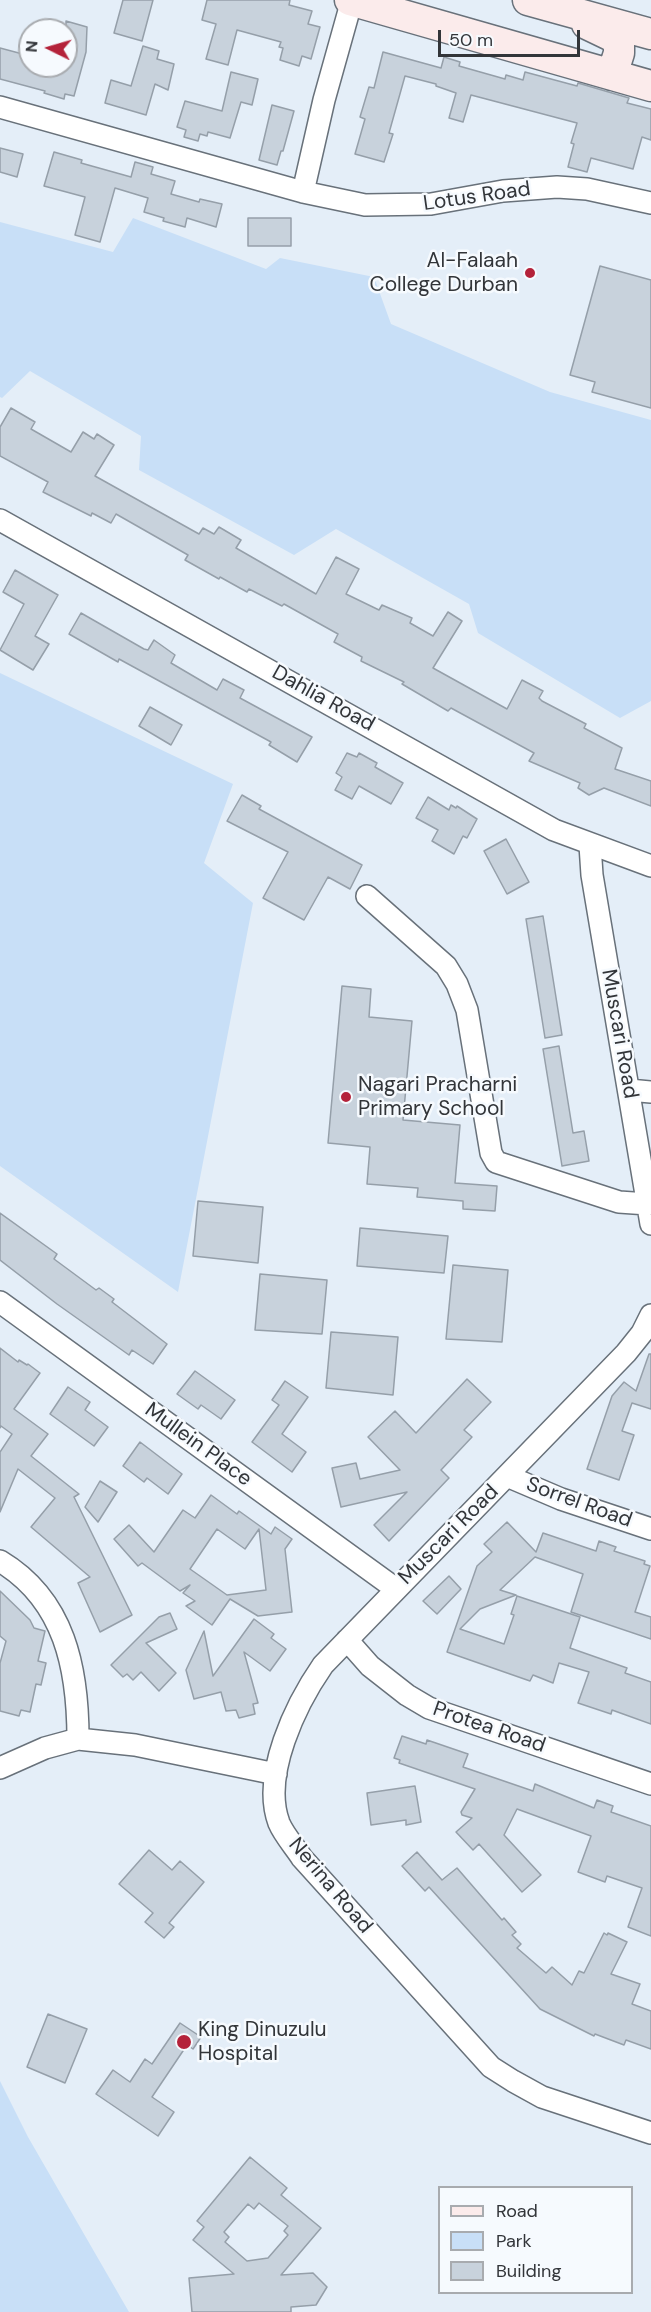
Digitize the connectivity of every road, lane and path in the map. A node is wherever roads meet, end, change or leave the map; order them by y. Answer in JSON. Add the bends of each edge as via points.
{"nodes":[{"id":1,"x":351,"y":0,"type":"edge"},
{"id":2,"x":534,"y":2,"type":"edge"},
{"id":3,"x":651,"y":34,"type":"edge"},
{"id":4,"x":612,"y":75,"type":"junction"},
{"id":5,"x":651,"y":86,"type":"edge"},
{"id":6,"x":0,"y":107,"type":"edge"},
{"id":7,"x":303,"y":192,"type":"junction"},
{"id":8,"x":651,"y":203,"type":"edge"},
{"id":9,"x":0,"y":520,"type":"edge"},
{"id":10,"x":590,"y":845,"type":"junction"},
{"id":11,"x":651,"y":866,"type":"edge"},
{"id":12,"x":367,"y":896,"type":"dead end"},
{"id":13,"x":629,"y":1090,"type":"junction"},
{"id":14,"x":651,"y":1092,"type":"edge"},
{"id":15,"x":649,"y":1214,"type":"edge"},
{"id":16,"x":0,"y":1302,"type":"edge"},
{"id":17,"x":651,"y":1315,"type":"edge"},
{"id":18,"x":507,"y":1476,"type":"junction"},
{"id":19,"x":651,"y":1529,"type":"edge"},
{"id":20,"x":0,"y":1561,"type":"edge"},
{"id":21,"x":396,"y":1589,"type":"junction"},
{"id":22,"x":347,"y":1640,"type":"junction"},
{"id":23,"x":78,"y":1739,"type":"junction"},
{"id":24,"x":0,"y":1768,"type":"edge"},
{"id":25,"x":276,"y":1774,"type":"junction"},
{"id":26,"x":651,"y":1784,"type":"edge"},
{"id":27,"x":651,"y":2133,"type":"edge"}],
"edges":[{"from":1,"to":4,"type":"main road"},
{"from":1,"to":7,"type":"street"},
{"from":2,"to":3,"type":"main road"},
{"from":2,"to":4,"type":"main road","via":[[612,36],[619,43]]},
{"from":4,"to":5,"type":"main road"},
{"from":6,"to":7,"type":"street","name":"Lotus Road"},
{"from":7,"to":8,"type":"street","name":"Lotus Road","via":[[365,205],[417,205],[454,202],[502,191],[557,187],[587,189]]},
{"from":9,"to":10,"type":"street","name":"Dahlia Road","via":[[546,825]]},
{"from":10,"to":11,"type":"street","name":"Dahlia Road"},
{"from":10,"to":13,"type":"street","name":"Muscari Road"},
{"from":12,"to":15,"type":"street","via":[[446,966],[457,984],[467,1010],[491,1153],[496,1162]]},
{"from":13,"to":14,"type":"street"},
{"from":13,"to":15,"type":"street","name":"Muscari Road"},
{"from":16,"to":21,"type":"street","name":"Mullein Place"},
{"from":17,"to":18,"type":"street","name":"Muscari Road","via":[[626,1353]]},
{"from":18,"to":19,"type":"street","name":"Sorrel Road"},
{"from":18,"to":21,"type":"street","name":"Muscari Road"},
{"from":20,"to":23,"type":"street","via":[[32,1586],[51,1610],[65,1642],[78,1702]]},
{"from":21,"to":22,"type":"street","name":"Muscari Road"},
{"from":22,"to":25,"type":"street","name":"Muscari Road","via":[[307,1689]]},
{"from":22,"to":26,"type":"street","name":"Protea Road","via":[[370,1666],[429,1708]]},
{"from":23,"to":24,"type":"street","via":[[45,1748]]},
{"from":23,"to":25,"type":"street","via":[[135,1745]]},
{"from":25,"to":27,"type":"street","name":"Nerina Road","via":[[275,1800],[280,1825],[302,1858],[491,2067],[542,2097]]}]}
